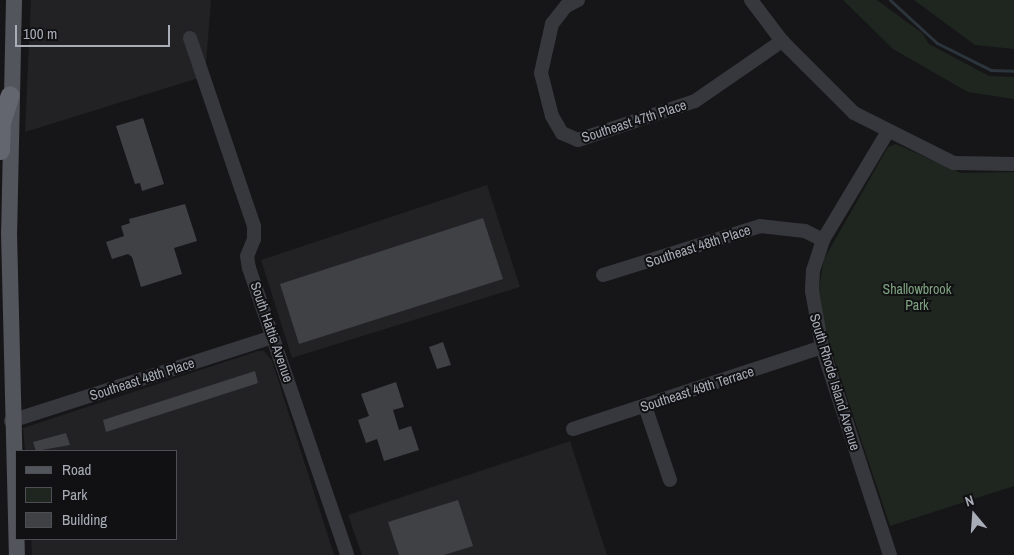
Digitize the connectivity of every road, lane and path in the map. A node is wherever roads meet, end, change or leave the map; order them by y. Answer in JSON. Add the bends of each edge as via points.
{"nodes":[{"id":1,"x":14,"y":0,"type":"edge"},
{"id":2,"x":578,"y":0,"type":"edge"},
{"id":3,"x":751,"y":0,"type":"edge"},
{"id":4,"x":190,"y":38,"type":"dead end"},
{"id":5,"x":782,"y":41,"type":"junction"},
{"id":6,"x":10,"y":95,"type":"junction"},
{"id":7,"x":887,"y":133,"type":"junction"},
{"id":8,"x":0,"y":150,"type":"edge"},
{"id":9,"x":1014,"y":164,"type":"edge"},
{"id":10,"x":822,"y":240,"type":"junction"},
{"id":11,"x":603,"y":275,"type":"dead end"},
{"id":12,"x":272,"y":337,"type":"junction"},
{"id":13,"x":822,"y":347,"type":"junction"},
{"id":14,"x":645,"y":406,"type":"junction"},
{"id":15,"x":11,"y":421,"type":"junction"},
{"id":16,"x":573,"y":430,"type":"dead end"},
{"id":17,"x":670,"y":480,"type":"dead end"},
{"id":18,"x":15,"y":510,"type":"edge"},
{"id":19,"x":16,"y":540,"type":"edge"},
{"id":20,"x":17,"y":555,"type":"edge"},
{"id":21,"x":347,"y":555,"type":"edge"},
{"id":22,"x":890,"y":555,"type":"edge"}],
"edges":[{"from":1,"to":6,"type":"main road"},
{"from":2,"to":5,"type":"street","name":"Southeast 47th Place","via":[[566,6],[552,24],[542,54],[541,73],[552,116],[562,133],[578,140],[695,101]]},
{"from":3,"to":5,"type":"street"},
{"from":4,"to":12,"type":"street","name":"South Hattie Avenue","via":[[254,226],[254,239],[247,256]]},
{"from":5,"to":7,"type":"street","via":[[854,113]]},
{"from":6,"to":8,"type":"highway","via":[[1,122]]},
{"from":6,"to":15,"type":"main road"},
{"from":7,"to":9,"type":"street","via":[[954,163]]},
{"from":7,"to":10,"type":"street","name":"South Rhode Island Avenue"},
{"from":10,"to":11,"type":"street","name":"Southeast 48th Place","via":[[805,232],[760,226]]},
{"from":10,"to":13,"type":"street","name":"South Rhode Island Avenue","via":[[812,291]]},
{"from":12,"to":15,"type":"street","name":"Southeast 48th Place"},
{"from":12,"to":21,"type":"street","name":"South Hattie Avenue"},
{"from":13,"to":14,"type":"street","name":"Southeast 49th Terrace"},
{"from":13,"to":22,"type":"street","name":"South Rhode Island Avenue"},
{"from":14,"to":16,"type":"street","name":"Southeast 49th Terrace"},
{"from":14,"to":17,"type":"street"},
{"from":15,"to":18,"type":"main road"},
{"from":19,"to":20,"type":"main road"}]}
